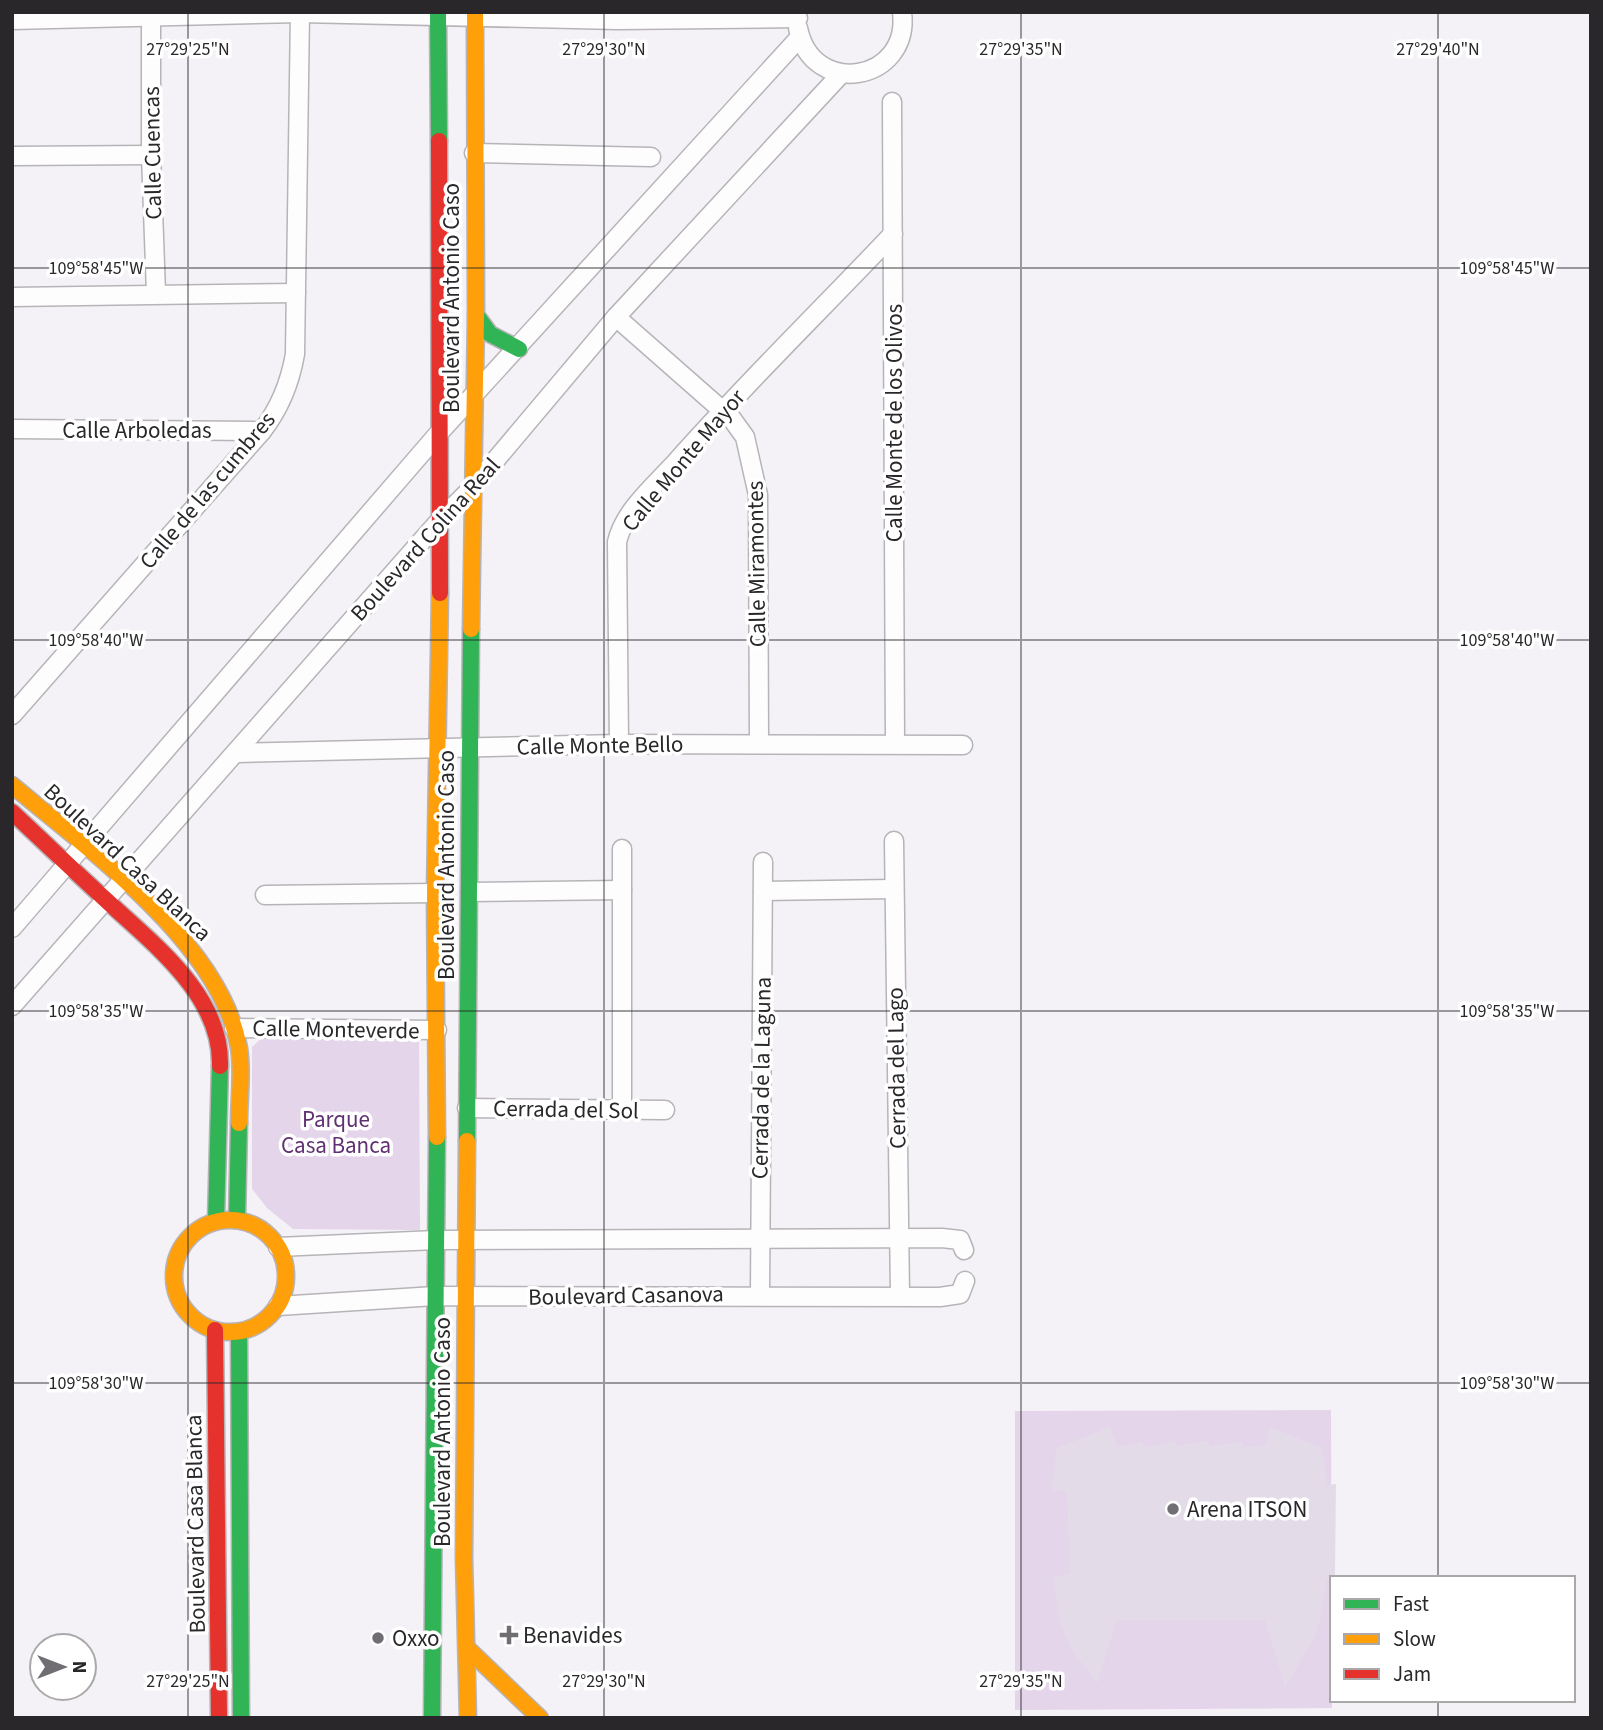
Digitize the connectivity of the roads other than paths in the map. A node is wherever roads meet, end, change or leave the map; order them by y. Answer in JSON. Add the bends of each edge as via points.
{"nodes":[{"id":1,"x":902,"y":12,"type":"edge"},
{"id":2,"x":300,"y":13,"type":"edge"},
{"id":3,"x":151,"y":15,"type":"edge"},
{"id":4,"x":438,"y":15,"type":"edge"},
{"id":5,"x":475,"y":15,"type":"edge"},
{"id":6,"x":798,"y":15,"type":"edge"},
{"id":7,"x":618,"y":16,"type":"edge"},
{"id":8,"x":12,"y":20,"type":"edge"},
{"id":9,"x":800,"y":37,"type":"junction"},
{"id":10,"x":841,"y":74,"type":"junction"},
{"id":11,"x":892,"y":102,"type":"dead end"},
{"id":12,"x":474,"y":153,"type":"junction"},
{"id":13,"x":151,"y":155,"type":"junction"},
{"id":14,"x":12,"y":156,"type":"edge"},
{"id":15,"x":651,"y":157,"type":"dead end"},
{"id":16,"x":893,"y":234,"type":"junction"},
{"id":17,"x":156,"y":293,"type":"junction"},
{"id":18,"x":296,"y":293,"type":"junction"},
{"id":19,"x":12,"y":297,"type":"edge"},
{"id":20,"x":476,"y":315,"type":"junction"},
{"id":21,"x":615,"y":317,"type":"junction"},
{"id":22,"x":519,"y":349,"type":"junction"},
{"id":23,"x":474,"y":397,"type":"junction"},
{"id":24,"x":722,"y":410,"type":"junction"},
{"id":25,"x":12,"y":429,"type":"edge"},
{"id":26,"x":262,"y":431,"type":"junction"},
{"id":27,"x":438,"y":435,"type":"junction"},
{"id":28,"x":472,"y":488,"type":"junction"},
{"id":29,"x":441,"y":519,"type":"junction"},
{"id":30,"x":12,"y":715,"type":"edge"},
{"id":31,"x":619,"y":744,"type":"junction"},
{"id":32,"x":759,"y":744,"type":"junction"},
{"id":33,"x":895,"y":744,"type":"junction"},
{"id":34,"x":963,"y":745,"type":"dead end"},
{"id":35,"x":436,"y":747,"type":"junction"},
{"id":36,"x":469,"y":747,"type":"junction"},
{"id":37,"x":237,"y":753,"type":"junction"},
{"id":38,"x":12,"y":785,"type":"edge"},
{"id":39,"x":12,"y":812,"type":"edge"},
{"id":40,"x":894,"y":841,"type":"dead end"},
{"id":41,"x":83,"y":844,"type":"junction"},
{"id":42,"x":621,"y":849,"type":"dead end"},
{"id":43,"x":763,"y":862,"type":"dead end"},
{"id":44,"x":70,"y":864,"type":"junction"},
{"id":45,"x":122,"y":881,"type":"junction"},
{"id":46,"x":893,"y":889,"type":"junction"},
{"id":47,"x":622,"y":890,"type":"junction"},
{"id":48,"x":763,"y":891,"type":"junction"},
{"id":49,"x":470,"y":892,"type":"junction"},
{"id":50,"x":435,"y":893,"type":"junction"},
{"id":51,"x":265,"y":895,"type":"dead end"},
{"id":52,"x":107,"y":901,"type":"junction"},
{"id":53,"x":12,"y":928,"type":"edge"},
{"id":54,"x":12,"y":1006,"type":"edge"},
{"id":55,"x":234,"y":1028,"type":"junction"},
{"id":56,"x":437,"y":1030,"type":"junction"},
{"id":57,"x":467,"y":1108,"type":"junction"},
{"id":58,"x":622,"y":1109,"type":"junction"},
{"id":59,"x":665,"y":1110,"type":"dead end"},
{"id":60,"x":237,"y":1220,"type":"junction"},
{"id":61,"x":216,"y":1221,"type":"junction"},
{"id":62,"x":899,"y":1238,"type":"junction"},
{"id":63,"x":760,"y":1239,"type":"junction"},
{"id":64,"x":436,"y":1240,"type":"junction"},
{"id":65,"x":466,"y":1242,"type":"junction"},
{"id":66,"x":278,"y":1247,"type":"junction"},
{"id":67,"x":964,"y":1250,"type":"dead end"},
{"id":68,"x":965,"y":1281,"type":"dead end"},
{"id":69,"x":760,"y":1294,"type":"junction"},
{"id":70,"x":900,"y":1295,"type":"junction"},
{"id":71,"x":435,"y":1296,"type":"junction"},
{"id":72,"x":465,"y":1297,"type":"junction"},
{"id":73,"x":278,"y":1306,"type":"junction"},
{"id":74,"x":215,"y":1330,"type":"junction"},
{"id":75,"x":239,"y":1332,"type":"junction"},
{"id":76,"x":464,"y":1429,"type":"junction"},
{"id":77,"x":434,"y":1430,"type":"junction"},
{"id":78,"x":433,"y":1559,"type":"junction"},
{"id":79,"x":464,"y":1559,"type":"junction"},
{"id":80,"x":467,"y":1648,"type":"junction"},
{"id":81,"x":219,"y":1718,"type":"edge"},
{"id":82,"x":241,"y":1718,"type":"edge"},
{"id":83,"x":432,"y":1718,"type":"edge"},
{"id":84,"x":468,"y":1718,"type":"edge"},
{"id":85,"x":540,"y":1718,"type":"edge"}],
"edges":[{"from":1,"to":10,"type":"street","via":[[902,32],[890,56],[868,71]]},
{"from":2,"to":3,"type":"street"},
{"from":2,"to":4,"type":"street"},
{"from":2,"to":18,"type":"street","name":"Calle de las cumbres"},
{"from":3,"to":8,"type":"street"},
{"from":3,"to":13,"type":"street","name":"Calle Cuencas"},
{"from":4,"to":5,"type":"street"},
{"from":4,"to":27,"type":"main road","name":"Boulevard Antonio Caso"},
{"from":5,"to":7,"type":"street"},
{"from":5,"to":12,"type":"main road","name":"Boulevard Antonio Caso"},
{"from":6,"to":7,"type":"street"},
{"from":6,"to":9,"type":"street"},
{"from":9,"to":10,"type":"street","via":[[811,57]]},
{"from":9,"to":22,"type":"street"},
{"from":10,"to":21,"type":"street","name":"Boulevard Colina Real"},
{"from":11,"to":16,"type":"street","name":"Calle Monte de los Olivos"},
{"from":12,"to":15,"type":"street"},
{"from":12,"to":20,"type":"main road","name":"Boulevard Antonio Caso"},
{"from":13,"to":14,"type":"street"},
{"from":13,"to":17,"type":"street","name":"Calle Cuencas"},
{"from":16,"to":24,"type":"street","name":"Calle Monte Mayor"},
{"from":16,"to":33,"type":"street","name":"Calle Monte de los Olivos"},
{"from":17,"to":18,"type":"street"},
{"from":17,"to":19,"type":"street"},
{"from":18,"to":26,"type":"street","name":"Calle de las cumbres","via":[[291,378]]},
{"from":20,"to":22,"type":"main road","via":[[490,334]]},
{"from":20,"to":23,"type":"main road","name":"Boulevard Antonio Caso"},
{"from":21,"to":24,"type":"street","name":"Calle Miramontes"},
{"from":21,"to":28,"type":"street","name":"Boulevard Colina Real"},
{"from":22,"to":23,"type":"street"},
{"from":23,"to":27,"type":"street"},
{"from":23,"to":28,"type":"main road","name":"Boulevard Antonio Caso"},
{"from":24,"to":31,"type":"street","name":"Calle Monte Mayor","via":[[619,531]]},
{"from":24,"to":32,"type":"street","name":"Calle Miramontes","via":[[745,437],[758,495]]},
{"from":25,"to":26,"type":"street","name":"Calle Arboledas"},
{"from":26,"to":30,"type":"street","name":"Calle de las cumbres"},
{"from":27,"to":29,"type":"main road","name":"Boulevard Antonio Caso"},
{"from":27,"to":41,"type":"street"},
{"from":28,"to":29,"type":"street","name":"Boulevard Colina Real"},
{"from":28,"to":36,"type":"main road","name":"Boulevard Antonio Caso"},
{"from":29,"to":35,"type":"main road","name":"Boulevard Antonio Caso"},
{"from":29,"to":37,"type":"street","name":"Boulevard Colina Real"},
{"from":31,"to":32,"type":"street","name":"Calle Monte Bello"},
{"from":31,"to":36,"type":"street","name":"Calle Monte Bello"},
{"from":32,"to":33,"type":"street","name":"Calle Monte Bello"},
{"from":33,"to":34,"type":"street","name":"Calle Monte Bello"},
{"from":35,"to":36,"type":"street","name":"Calle Monte Bello"},
{"from":35,"to":37,"type":"street","name":"Calle Monte Bello"},
{"from":35,"to":50,"type":"main road","name":"Boulevard Antonio Caso"},
{"from":36,"to":49,"type":"main road","name":"Boulevard Antonio Caso"},
{"from":37,"to":45,"type":"street","name":"Boulevard Colina Real"},
{"from":38,"to":41,"type":"main road","name":"Boulevard Casa Blanca"},
{"from":39,"to":44,"type":"main road","name":"Boulevard Casa Blanca"},
{"from":40,"to":46,"type":"street","name":"Cerrada del Lago"},
{"from":41,"to":44,"type":"street"},
{"from":41,"to":45,"type":"main road","name":"Boulevard Casa Blanca"},
{"from":42,"to":47,"type":"street"},
{"from":43,"to":48,"type":"street","name":"Cerrada de la Laguna"},
{"from":44,"to":52,"type":"main road","name":"Boulevard Casa Blanca"},
{"from":44,"to":53,"type":"street"},
{"from":45,"to":52,"type":"street","name":"Boulevard Colina Real"},
{"from":45,"to":55,"type":"main road","name":"Boulevard Casa Blanca","via":[[205,966]]},
{"from":46,"to":48,"type":"street"},
{"from":46,"to":62,"type":"street","name":"Cerrada del Lago"},
{"from":47,"to":49,"type":"street"},
{"from":47,"to":58,"type":"street"},
{"from":48,"to":63,"type":"street","name":"Cerrada de la Laguna"},
{"from":49,"to":57,"type":"main road","name":"Boulevard Antonio Caso"},
{"from":50,"to":51,"type":"street"},
{"from":50,"to":56,"type":"main road","name":"Boulevard Antonio Caso"},
{"from":52,"to":54,"type":"street","name":"Boulevard Colina Real"},
{"from":52,"to":61,"type":"main road","name":"Boulevard Casa Blanca","via":[[182,971],[201,999],[217,1040]]},
{"from":55,"to":56,"type":"street","name":"Calle Monteverde"},
{"from":55,"to":60,"type":"main road","name":"Boulevard Casa Blanca","via":[[240,1059]]},
{"from":56,"to":64,"type":"main road","name":"Boulevard Antonio Caso"},
{"from":57,"to":58,"type":"street","name":"Cerrada del Sol"},
{"from":57,"to":65,"type":"main road","name":"Boulevard Antonio Caso"},
{"from":58,"to":59,"type":"street","name":"Cerrada del Sol"},
{"from":60,"to":61,"type":"main road"},
{"from":60,"to":66,"type":"main road","via":[[261,1229]]},
{"from":61,"to":74,"type":"main road","via":[[197,1230],[182,1245],[174,1265],[174,1286],[182,1306],[196,1321]]},
{"from":62,"to":63,"type":"street"},
{"from":62,"to":67,"type":"street","via":[[955,1239],[962,1241]]},
{"from":62,"to":70,"type":"street","name":"Cerrada del Lago"},
{"from":63,"to":65,"type":"street"},
{"from":63,"to":69,"type":"street","name":"Cerrada de la Laguna"},
{"from":64,"to":65,"type":"street"},
{"from":64,"to":66,"type":"street"},
{"from":64,"to":71,"type":"main road","name":"Boulevard Antonio Caso"},
{"from":65,"to":72,"type":"main road","name":"Boulevard Antonio Caso"},
{"from":66,"to":73,"type":"main road","via":[[286,1277]]},
{"from":68,"to":70,"type":"street","name":"Boulevard Casanova","via":[[955,1296]]},
{"from":69,"to":70,"type":"street","name":"Boulevard Casanova"},
{"from":69,"to":72,"type":"street","name":"Boulevard Casanova"},
{"from":71,"to":72,"type":"street","name":"Boulevard Casanova"},
{"from":71,"to":73,"type":"street","name":"Boulevard Casanova"},
{"from":71,"to":77,"type":"main road","name":"Boulevard Antonio Caso"},
{"from":72,"to":76,"type":"main road","name":"Boulevard Antonio Caso"},
{"from":73,"to":75,"type":"main road","via":[[261,1322]]},
{"from":74,"to":75,"type":"main road"},
{"from":74,"to":81,"type":"main road","name":"Boulevard Casa Blanca"},
{"from":75,"to":82,"type":"main road","name":"Boulevard Casa Blanca"},
{"from":76,"to":77,"type":"main road"},
{"from":76,"to":79,"type":"main road","name":"Boulevard Antonio Caso"},
{"from":77,"to":78,"type":"main road","name":"Boulevard Antonio Caso"},
{"from":78,"to":79,"type":"main road"},
{"from":78,"to":83,"type":"main road","name":"Boulevard Antonio Caso"},
{"from":79,"to":80,"type":"main road","name":"Boulevard Antonio Caso"},
{"from":80,"to":84,"type":"main road","name":"Boulevard Antonio Caso"},
{"from":80,"to":85,"type":"main road"}]}
